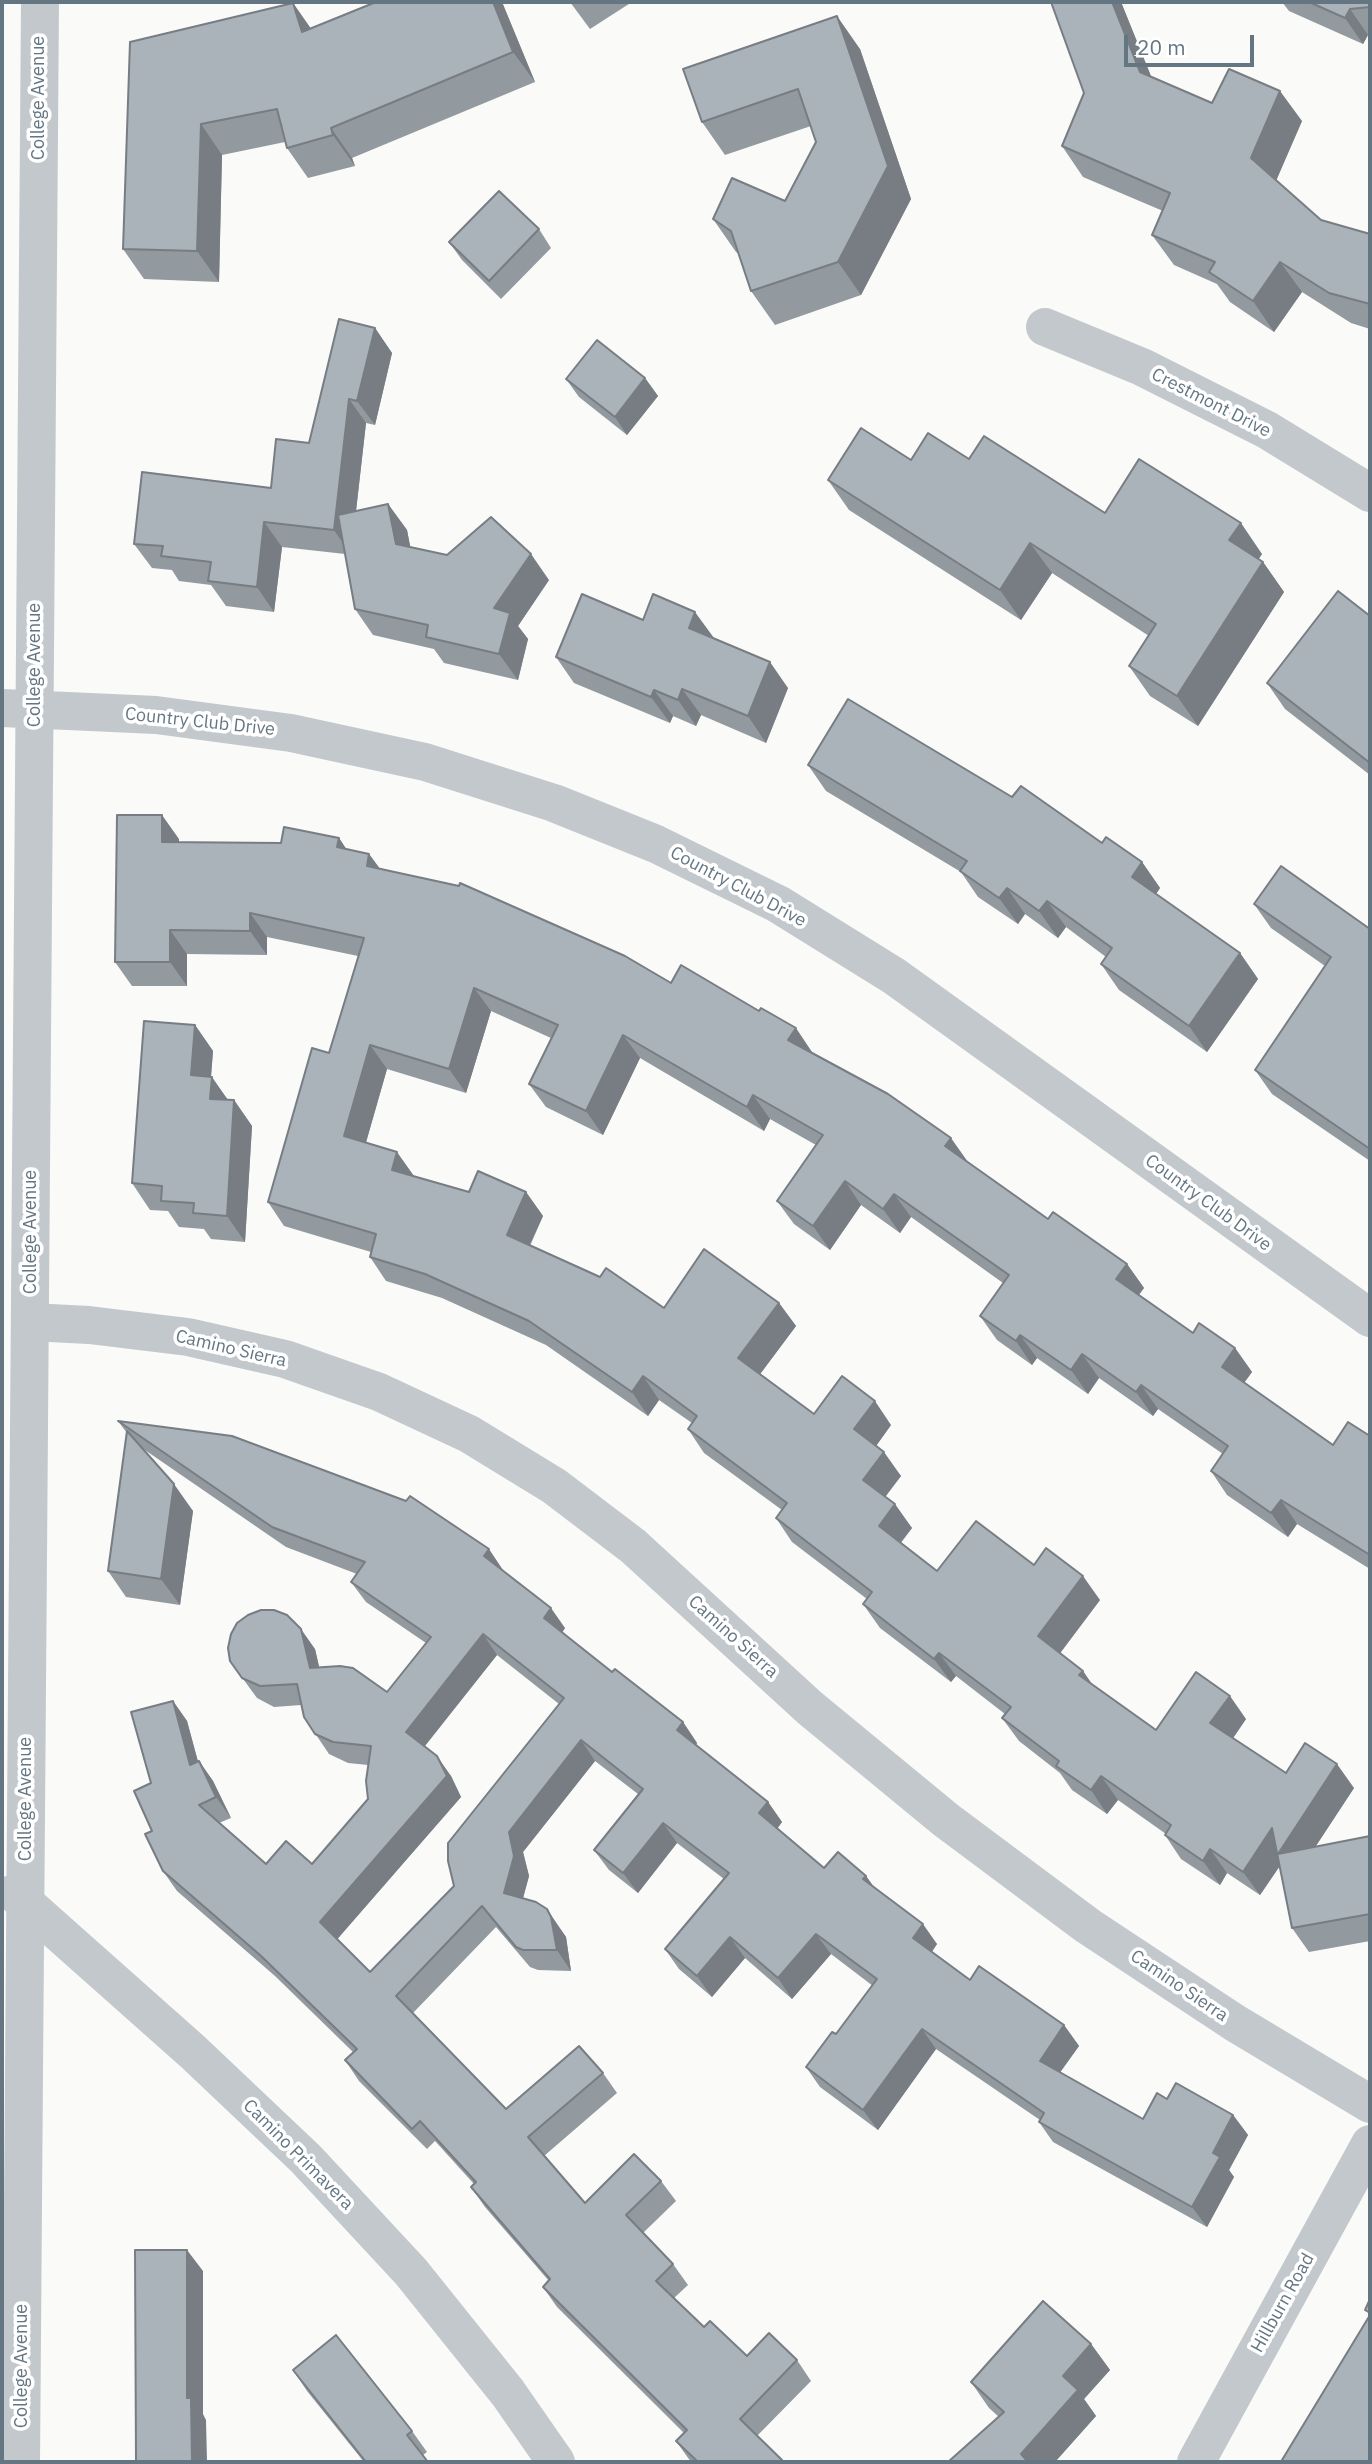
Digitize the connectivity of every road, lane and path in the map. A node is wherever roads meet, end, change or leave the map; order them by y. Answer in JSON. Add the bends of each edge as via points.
{"nodes":[{"id":1,"x":40,"y":2,"type":"edge"},
{"id":2,"x":1045,"y":327,"type":"dead end"},
{"id":3,"x":1370,"y":494,"type":"edge"},
{"id":4,"x":18,"y":708,"type":"edge"},
{"id":5,"x":1370,"y":1318,"type":"edge"},
{"id":6,"x":30,"y":1322,"type":"junction"},
{"id":7,"x":14,"y":1894,"type":"edge"},
{"id":8,"x":1370,"y":2104,"type":"edge"},
{"id":9,"x":1370,"y":2144,"type":"edge"},
{"id":10,"x":22,"y":2462,"type":"edge"},
{"id":11,"x":556,"y":2462,"type":"edge"},
{"id":12,"x":1196,"y":2462,"type":"edge"}],
"edges":[{"from":1,"to":4,"type":"street","name":"College Avenue"},
{"from":2,"to":3,"type":"street","name":"Crestmont Drive","via":[[1142,367],[1268,430]]},
{"from":4,"to":5,"type":"street","name":"Country Club Drive","via":[[156,715],[318,738],[425,762],[554,803],[656,844],[778,904],[894,976]]},
{"from":4,"to":6,"type":"street","name":"College Avenue"},
{"from":6,"to":7,"type":"street","name":"College Avenue"},
{"from":6,"to":8,"type":"street","name":"Camino Sierra","via":[[188,1337],[285,1359],[379,1392],[469,1434],[554,1486],[633,1546],[810,1708],[946,1820],[1088,1926],[1235,2024]]},
{"from":7,"to":10,"type":"street","name":"College Avenue"},
{"from":7,"to":11,"type":"street","name":"Camino Primavera","via":[[306,2159],[411,2272],[508,2393]]},
{"from":9,"to":12,"type":"street","name":"Hillburn Road"}]}
